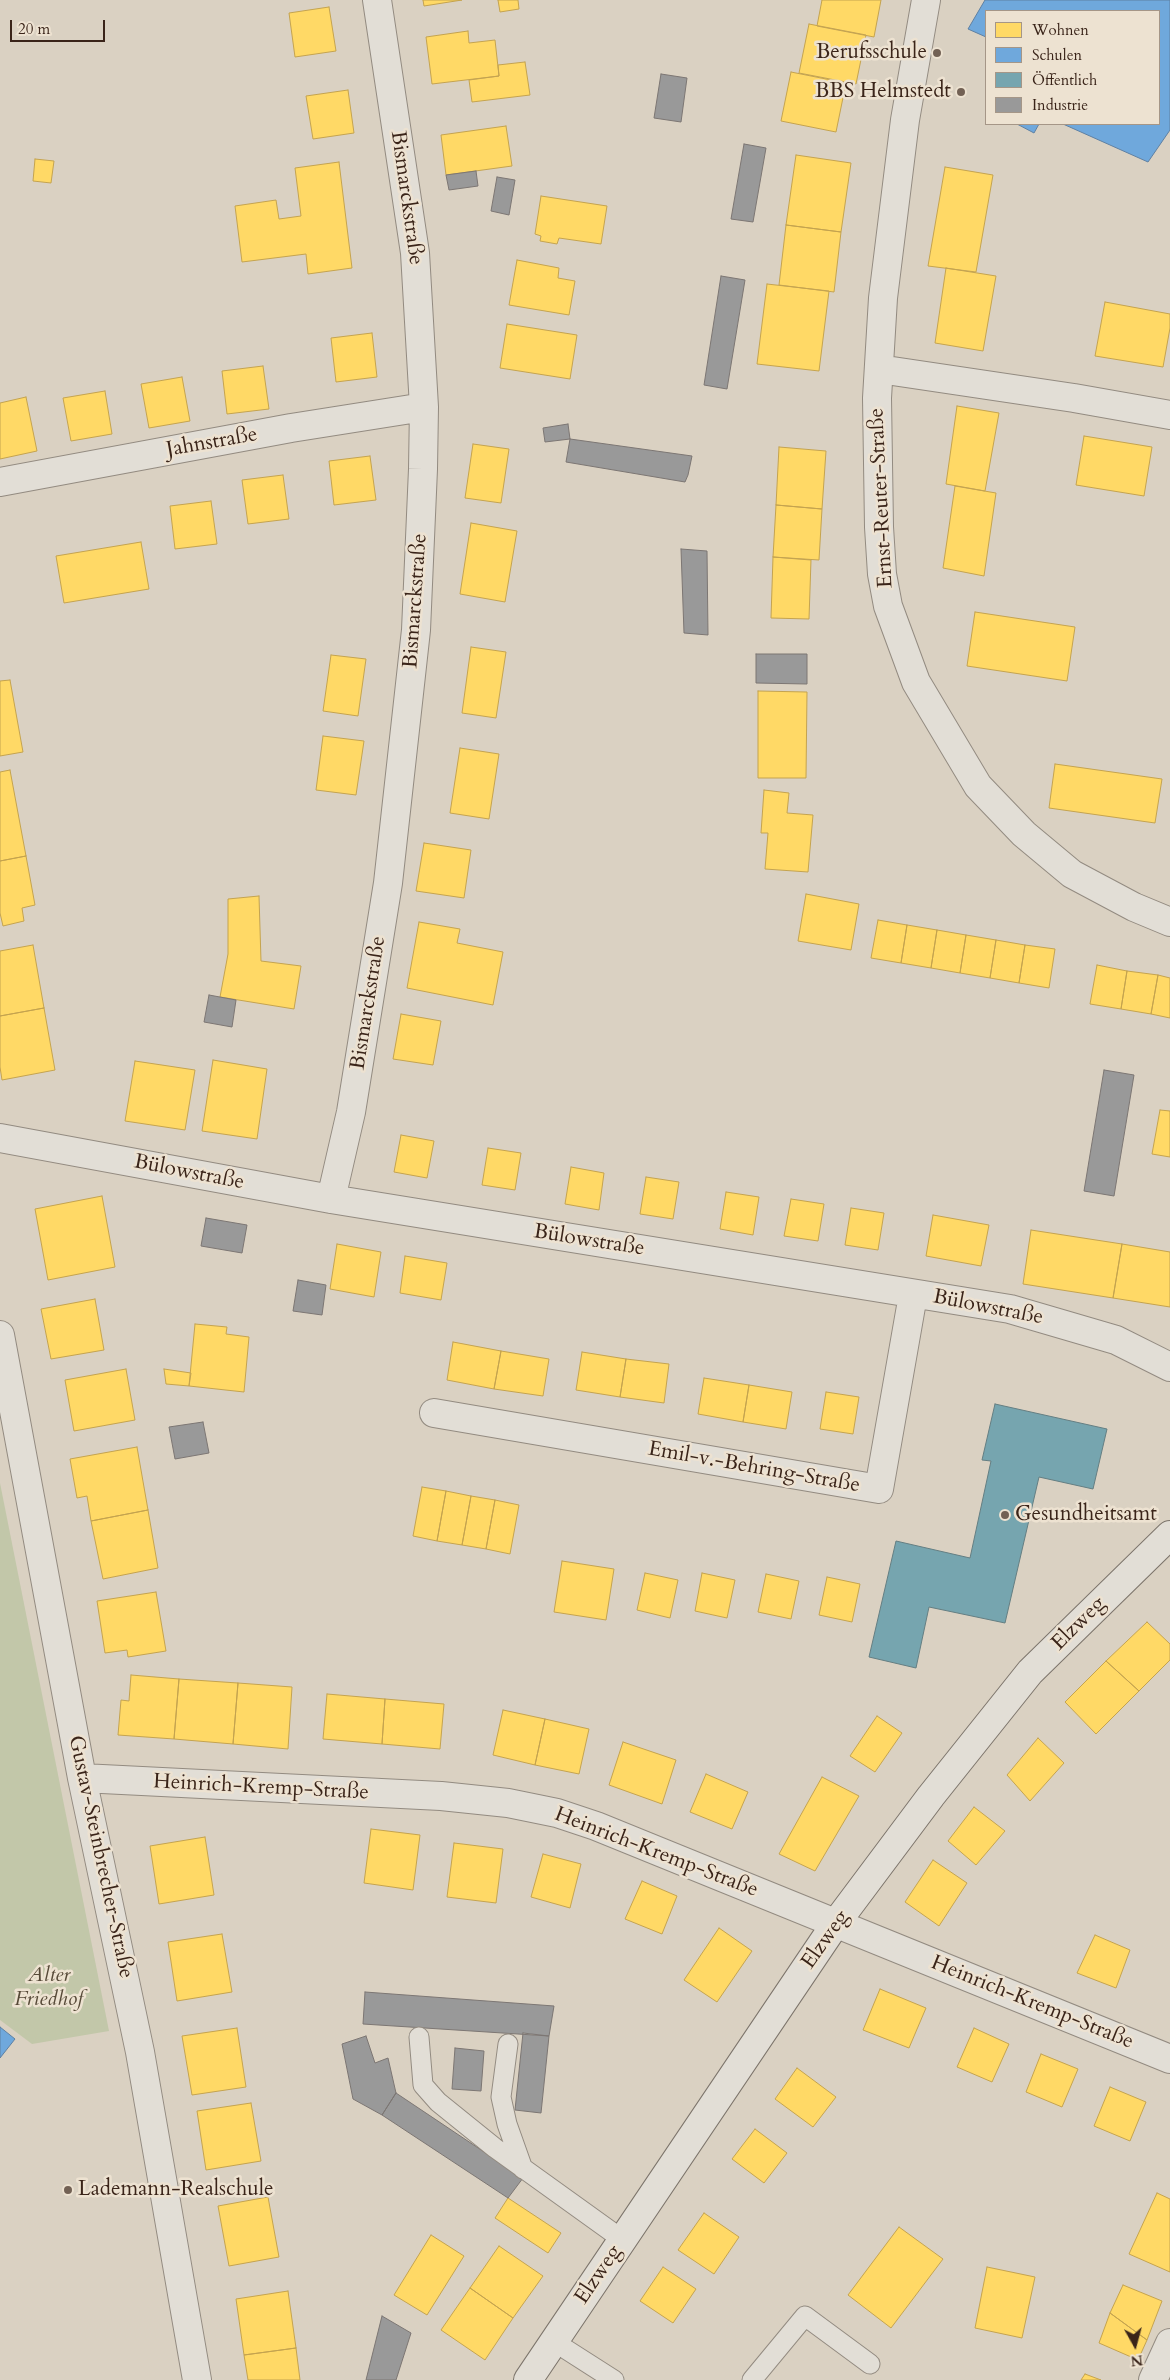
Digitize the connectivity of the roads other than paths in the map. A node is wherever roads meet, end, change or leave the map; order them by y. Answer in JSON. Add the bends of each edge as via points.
{"nodes":[{"id":1,"x":377,"y":0,"type":"edge"},
{"id":2,"x":926,"y":0,"type":"edge"},
{"id":3,"x":879,"y":369,"type":"junction"},
{"id":4,"x":424,"y":407,"type":"junction"},
{"id":5,"x":1170,"y":415,"type":"edge"},
{"id":6,"x":0,"y":482,"type":"edge"},
{"id":7,"x":1170,"y":922,"type":"edge"},
{"id":8,"x":0,"y":1138,"type":"edge"},
{"id":9,"x":330,"y":1199,"type":"junction"},
{"id":10,"x":914,"y":1295,"type":"junction"},
{"id":11,"x":0,"y":1335,"type":"edge"},
{"id":12,"x":1170,"y":1367,"type":"edge"},
{"id":13,"x":434,"y":1413,"type":"dead end"},
{"id":14,"x":1170,"y":1535,"type":"edge"},
{"id":15,"x":82,"y":1778,"type":"junction"},
{"id":16,"x":836,"y":1923,"type":"junction"},
{"id":17,"x":420,"y":2037,"type":"dead end"},
{"id":18,"x":508,"y":2044,"type":"dead end"},
{"id":19,"x":1170,"y":2059,"type":"edge"},
{"id":20,"x":523,"y":2169,"type":"junction"},
{"id":21,"x":623,"y":2240,"type":"junction"},
{"id":22,"x":553,"y":2341,"type":"junction"},
{"id":23,"x":1170,"y":2343,"type":"edge"},
{"id":24,"x":870,"y":2364,"type":"dead end"},
{"id":25,"x":197,"y":2380,"type":"edge"},
{"id":26,"x":528,"y":2380,"type":"edge"},
{"id":27,"x":614,"y":2380,"type":"edge"},
{"id":28,"x":752,"y":2380,"type":"edge"},
{"id":29,"x":1153,"y":2380,"type":"edge"}],
"edges":[{"from":1,"to":4,"type":"street","name":"Bismarckstraße","via":[[415,253]]},
{"from":2,"to":3,"type":"street","name":"Ernst-Reuter-Straße","via":[[897,178],[883,298]]},
{"from":3,"to":5,"type":"street"},
{"from":3,"to":7,"type":"street","name":"Ernst-Reuter-Straße","via":[[882,574],[888,606],[916,682],[978,786],[1024,834],[1072,874]]},
{"from":4,"to":6,"type":"street","name":"Jahnstraße"},
{"from":4,"to":9,"type":"street","name":"Bismarckstraße","via":[[416,630],[400,783],[388,883],[353,1102]]},
{"from":8,"to":9,"type":"street","name":"Bülowstraße"},
{"from":9,"to":10,"type":"street","name":"Bülowstraße"},
{"from":10,"to":12,"type":"street","name":"Bülowstraße","via":[[1010,1309],[1068,1324],[1116,1340]]},
{"from":10,"to":13,"type":"street","name":"Emil-v.-Behring-Straße","via":[[879,1490]]},
{"from":11,"to":15,"type":"street","name":"Gustav-Steinbrecher-Straße"},
{"from":14,"to":16,"type":"street","name":"Elzweg","via":[[1030,1672]]},
{"from":15,"to":16,"type":"street","name":"Heinrich-Kremp-Straße","via":[[441,1796],[508,1803],[557,1813],[596,1826]]},
{"from":15,"to":25,"type":"street","name":"Gustav-Steinbrecher-Straße","via":[[140,2052]]},
{"from":16,"to":19,"type":"street","name":"Heinrich-Kremp-Straße"},
{"from":16,"to":21,"type":"street","name":"Elzweg"},
{"from":17,"to":20,"type":"lane","via":[[423,2085],[438,2102]]},
{"from":18,"to":20,"type":"lane","via":[[502,2097],[507,2124]]},
{"from":20,"to":21,"type":"lane"},
{"from":21,"to":22,"type":"street","name":"Elzweg"},
{"from":22,"to":26,"type":"street","name":"Elzweg"},
{"from":22,"to":27,"type":"lane"},
{"from":23,"to":29,"type":"street"},
{"from":24,"to":28,"type":"lane","via":[[805,2316]]}]}
